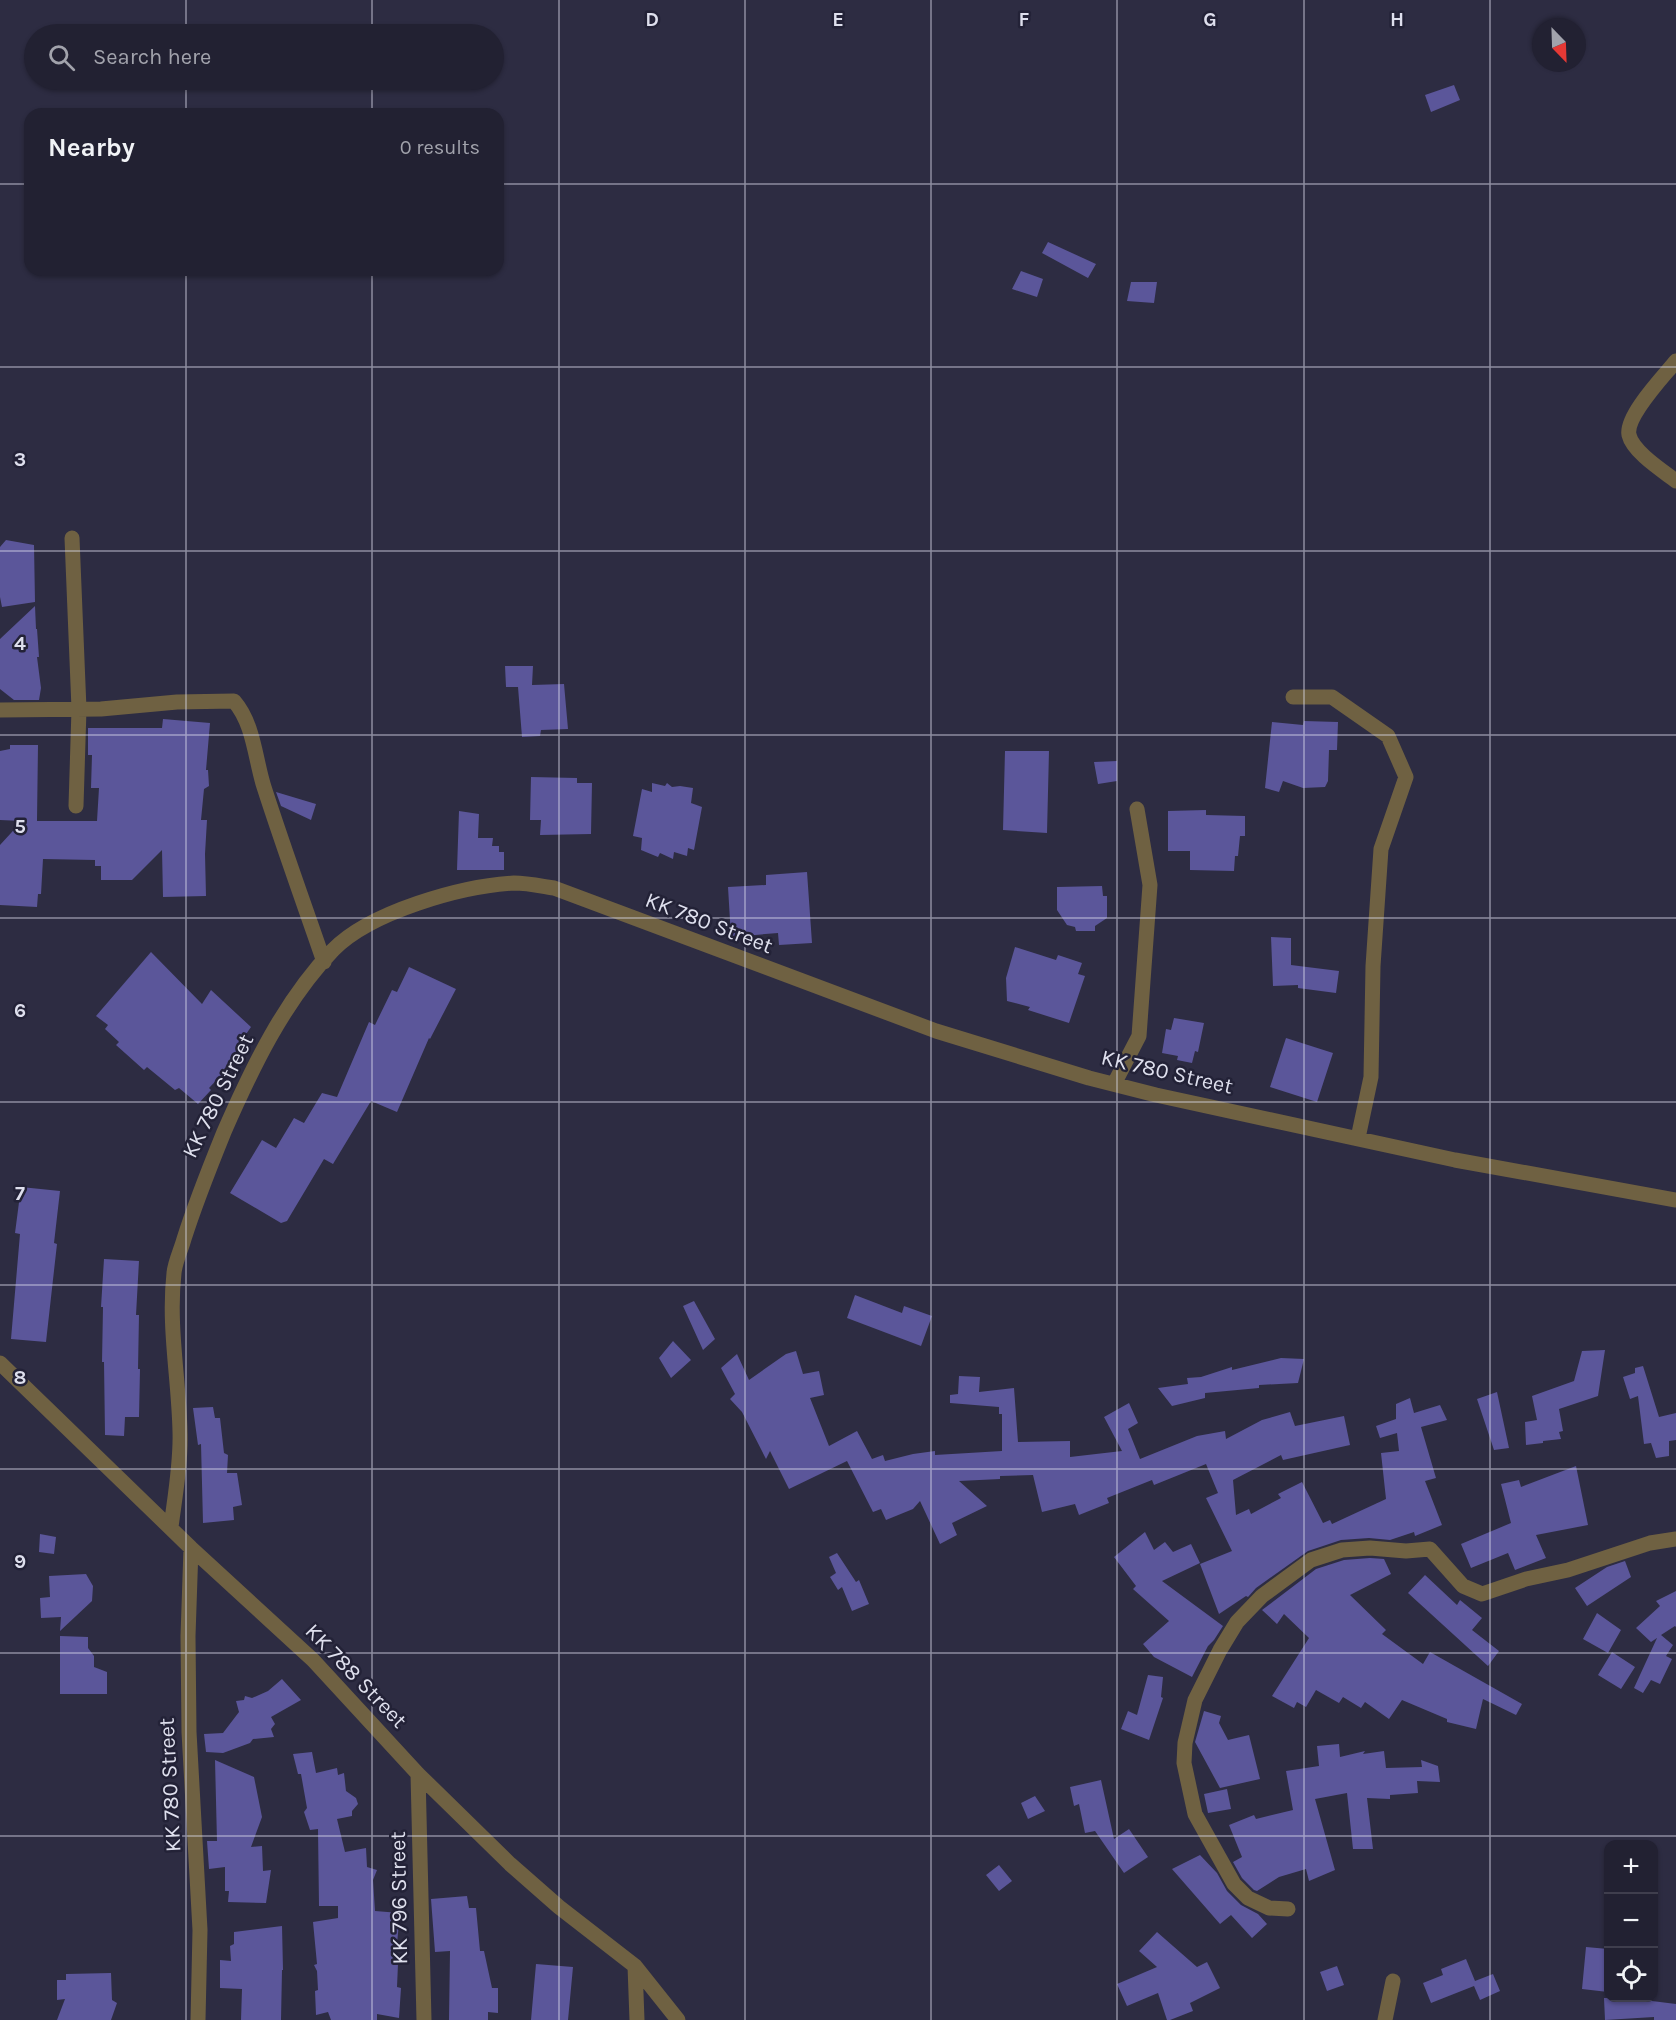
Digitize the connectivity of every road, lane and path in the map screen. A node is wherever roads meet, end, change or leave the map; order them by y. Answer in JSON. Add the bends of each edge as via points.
{"nodes":[{"id":1,"x":1676,"y":362,"type":"edge"},
{"id":2,"x":1676,"y":481,"type":"edge"},
{"id":3,"x":72,"y":538,"type":"dead end"},
{"id":4,"x":1293,"y":697,"type":"dead end"},
{"id":5,"x":79,"y":709,"type":"junction"},
{"id":6,"x":0,"y":711,"type":"edge"},
{"id":7,"x":76,"y":806,"type":"dead end"},
{"id":8,"x":1137,"y":809,"type":"dead end"},
{"id":9,"x":324,"y":962,"type":"junction"},
{"id":10,"x":1114,"y":1084,"type":"junction"},
{"id":11,"x":1358,"y":1138,"type":"junction"},
{"id":12,"x":1676,"y":1200,"type":"edge"},
{"id":13,"x":0,"y":1363,"type":"edge"},
{"id":14,"x":171,"y":1527,"type":"junction"},
{"id":15,"x":1676,"y":1539,"type":"edge"},
{"id":16,"x":191,"y":1548,"type":"junction"},
{"id":17,"x":418,"y":1774,"type":"junction"},
{"id":18,"x":1288,"y":1909,"type":"dead end"},
{"id":19,"x":635,"y":1966,"type":"junction"},
{"id":20,"x":1393,"y":1981,"type":"dead end"},
{"id":21,"x":198,"y":2020,"type":"edge"},
{"id":22,"x":424,"y":2020,"type":"edge"},
{"id":23,"x":637,"y":2020,"type":"edge"},
{"id":24,"x":678,"y":2020,"type":"edge"},
{"id":25,"x":1385,"y":2020,"type":"edge"}],
"edges":[{"from":1,"to":2,"type":"street","via":[[1631,419],[1629,435],[1637,448]]},
{"from":3,"to":5,"type":"street"},
{"from":4,"to":11,"type":"street","via":[[1332,697],[1388,736],[1406,777],[1381,849],[1371,1077]]},
{"from":5,"to":6,"type":"street"},
{"from":5,"to":7,"type":"street"},
{"from":5,"to":9,"type":"street","via":[[234,701],[242,710],[250,733],[263,785]]},
{"from":8,"to":10,"type":"street","via":[[1150,885],[1139,1036]]},
{"from":9,"to":10,"type":"street","name":"KK 780 Street","via":[[349,937],[377,920],[423,901],[514,883],[554,888],[936,1031]]},
{"from":9,"to":14,"type":"street","name":"KK 780 Street","via":[[295,998],[241,1093],[204,1177],[174,1271],[172,1327],[180,1433]]},
{"from":10,"to":11,"type":"street","name":"KK 780 Street"},
{"from":11,"to":12,"type":"street","name":"KK 780 Street","via":[[1455,1160]]},
{"from":13,"to":14,"type":"street","name":"KK 788 Street"},
{"from":14,"to":16,"type":"street","name":"KK 788 Street"},
{"from":15,"to":18,"type":"street","via":[[1650,1543],[1482,1594],[1463,1586],[1430,1548],[1342,1550],[1311,1560],[1262,1596],[1237,1622],[1204,1681],[1192,1711],[1184,1763],[1195,1814],[1234,1884],[1248,1898],[1269,1908]]},
{"from":16,"to":17,"type":"street","name":"KK 788 Street","via":[[313,1660]]},
{"from":16,"to":21,"type":"street","name":"KK 780 Street","via":[[189,1732],[200,1930]]},
{"from":17,"to":19,"type":"street","name":"KK 788 Street","via":[[537,1888]]},
{"from":17,"to":22,"type":"street","name":"KK 796 Street"},
{"from":19,"to":23,"type":"street"},
{"from":19,"to":24,"type":"street","name":"KK 788 Street"},
{"from":20,"to":25,"type":"street"}]}
